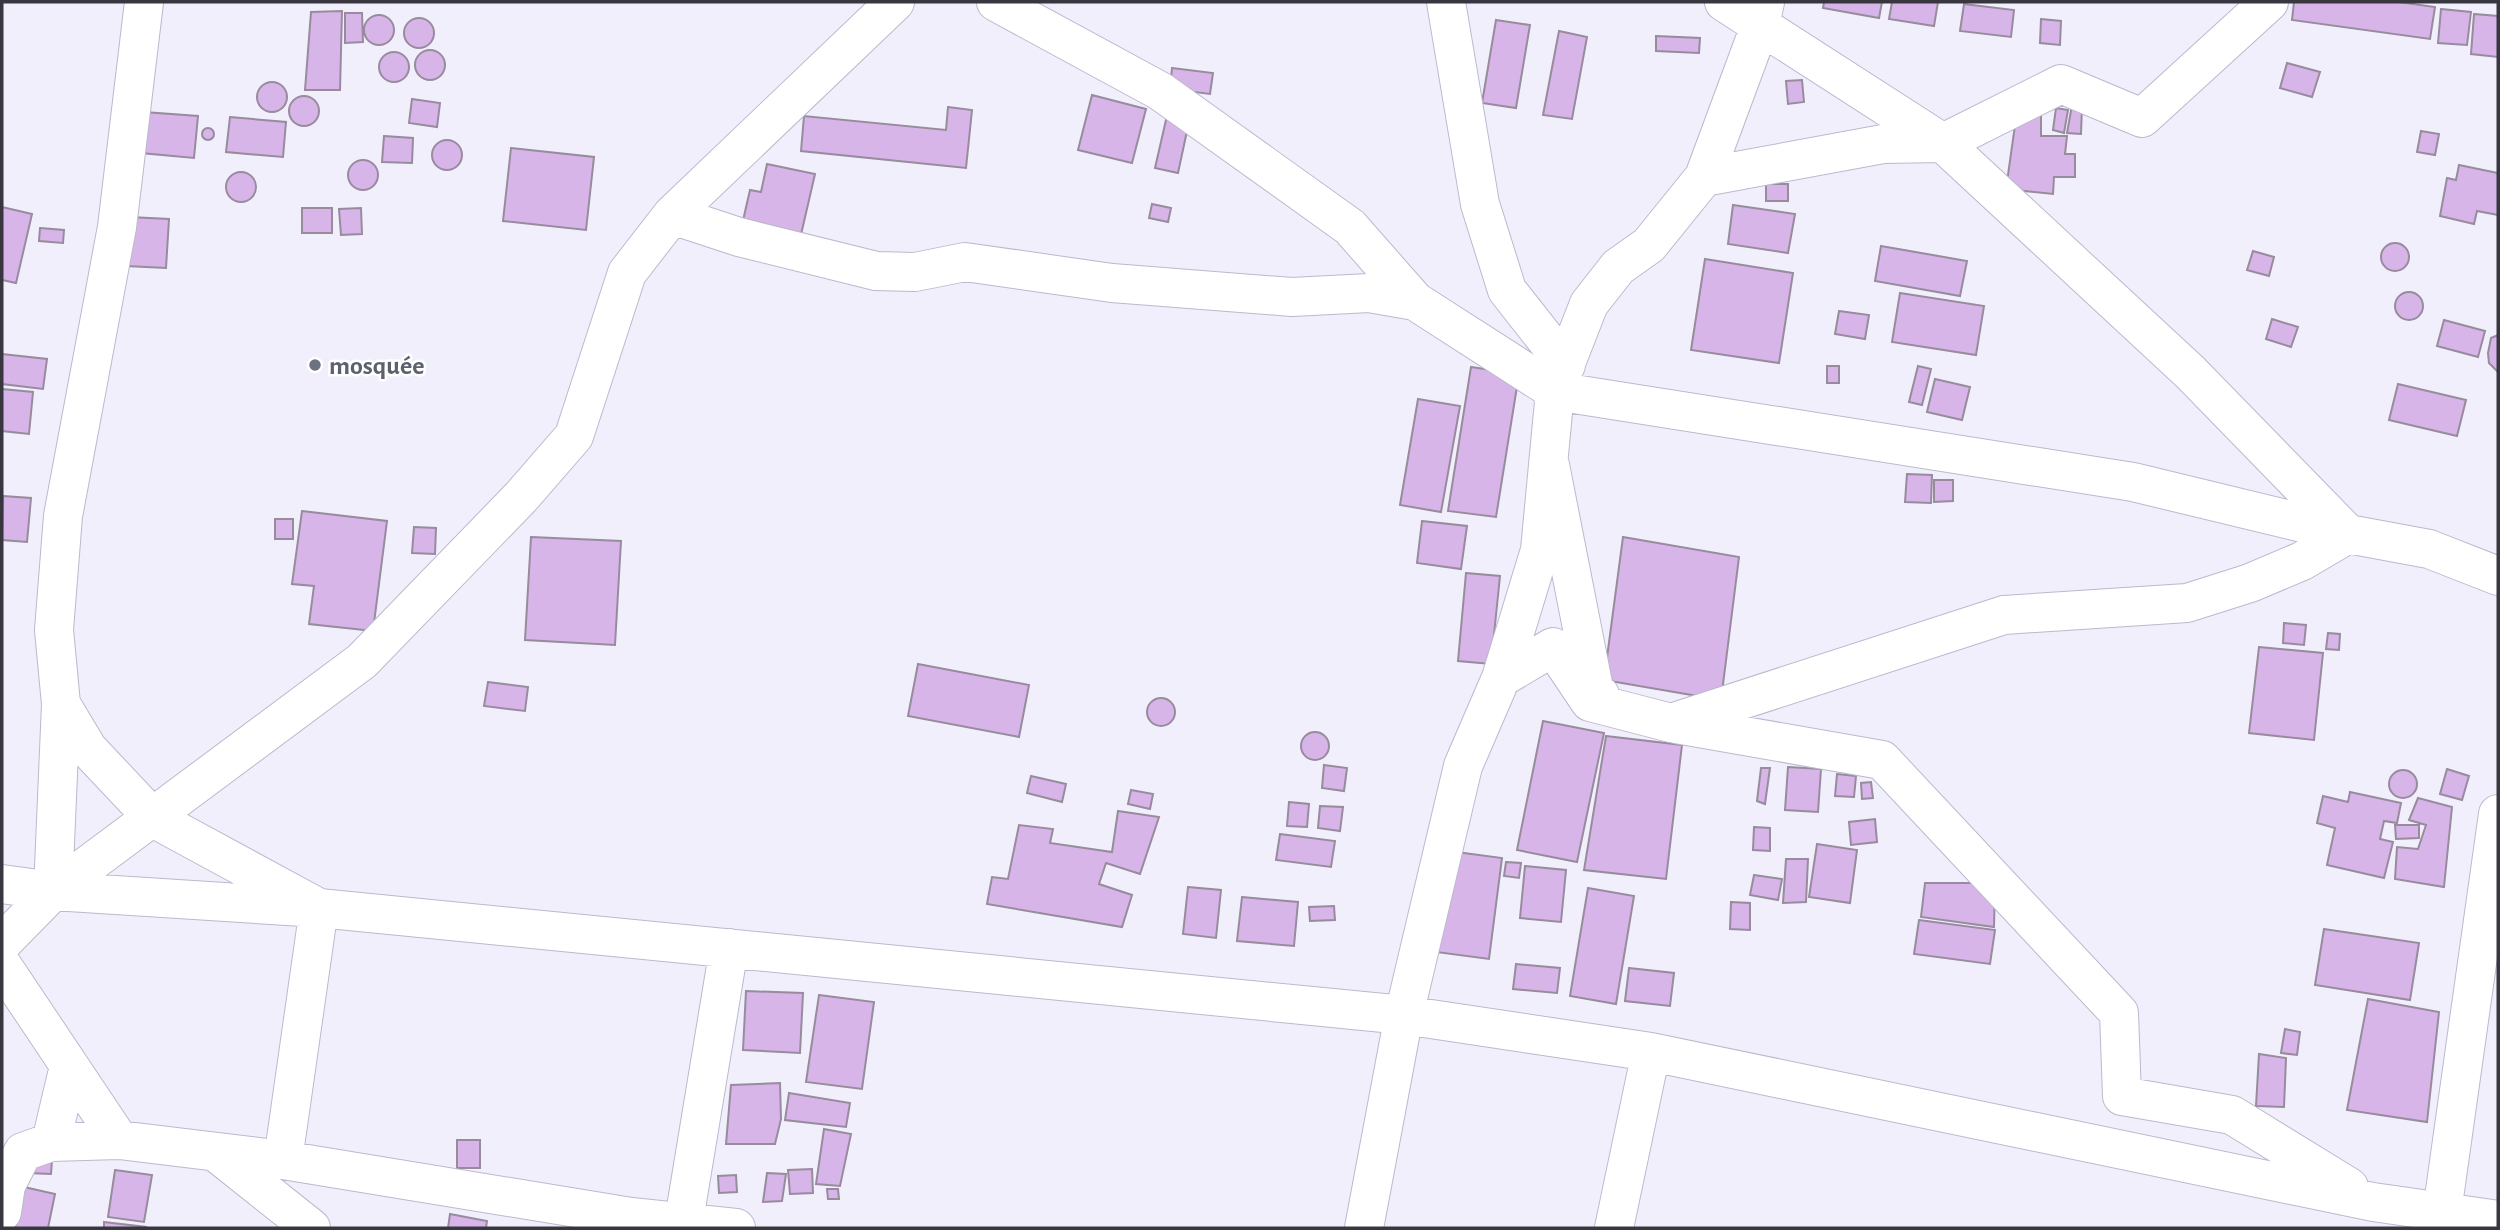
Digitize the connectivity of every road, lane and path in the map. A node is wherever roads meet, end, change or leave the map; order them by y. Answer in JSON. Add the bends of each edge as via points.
{"nodes":[{"id":1,"x":144,"y":2,"type":"edge"},
{"id":2,"x":895,"y":2,"type":"edge"},
{"id":3,"x":996,"y":2,"type":"edge"},
{"id":4,"x":1446,"y":2,"type":"edge"},
{"id":5,"x":1724,"y":2,"type":"edge"},
{"id":6,"x":2269,"y":2,"type":"edge"},
{"id":7,"x":1763,"y":14,"type":"edge"},
{"id":8,"x":1943,"y":143,"type":"junction"},
{"id":9,"x":1704,"y":177,"type":"junction"},
{"id":10,"x":672,"y":215,"type":"junction"},
{"id":11,"x":1415,"y":301,"type":"junction"},
{"id":12,"x":1561,"y":378,"type":"junction"},
{"id":13,"x":1550,"y":465,"type":"junction"},
{"id":14,"x":2348,"y":534,"type":"junction"},
{"id":15,"x":2498,"y":576,"type":"edge"},
{"id":16,"x":1501,"y":678,"type":"junction"},
{"id":17,"x":61,"y":704,"type":"junction"},
{"id":18,"x":1671,"y":723,"type":"junction"},
{"id":19,"x":153,"y":818,"type":"junction"},
{"id":20,"x":2497,"y":832,"type":"edge"},
{"id":21,"x":2,"y":884,"type":"edge"},
{"id":22,"x":53,"y":891,"type":"junction"},
{"id":23,"x":319,"y":908,"type":"junction"},
{"id":24,"x":2,"y":943,"type":"edge"},
{"id":25,"x":729,"y":948,"type":"junction"},
{"id":26,"x":2,"y":965,"type":"edge"},
{"id":27,"x":1404,"y":1015,"type":"junction"},
{"id":28,"x":1651,"y":1052,"type":"junction"},
{"id":29,"x":69,"y":1066,"type":"junction"},
{"id":30,"x":119,"y":1140,"type":"junction"},
{"id":31,"x":51,"y":1142,"type":"junction"},
{"id":32,"x":218,"y":1154,"type":"junction"},
{"id":33,"x":283,"y":1160,"type":"junction"},
{"id":34,"x":2,"y":1212,"type":"edge"},
{"id":35,"x":2442,"y":1212,"type":"junction"},
{"id":36,"x":2371,"y":1215,"type":"edge"},
{"id":37,"x":684,"y":1220,"type":"junction"},
{"id":38,"x":2498,"y":1220,"type":"edge"},
{"id":39,"x":311,"y":1228,"type":"edge"},
{"id":40,"x":736,"y":1228,"type":"edge"},
{"id":41,"x":1364,"y":1228,"type":"edge"},
{"id":42,"x":1614,"y":1228,"type":"edge"}],
"edges":[{"from":1,"to":17,"type":"street","via":[[117,227],[63,516],[54,630]]},
{"from":2,"to":10,"type":"street"},
{"from":3,"to":11,"type":"street","via":[[1160,91],[1350,227]]},
{"from":4,"to":12,"type":"street","via":[[1480,204],[1507,290]]},
{"from":5,"to":7,"type":"street"},
{"from":6,"to":8,"type":"street","via":[[2142,118],[2060,84]]},
{"from":7,"to":8,"type":"street"},
{"from":7,"to":9,"type":"street"},
{"from":8,"to":9,"type":"street","via":[[1884,144]]},
{"from":8,"to":14,"type":"street","via":[[2190,372]]},
{"from":9,"to":12,"type":"street","via":[[1649,245],[1618,267],[1589,304]]},
{"from":10,"to":11,"type":"street","via":[[876,271],[915,272],[965,262],[1112,283],[1292,297],[1369,293]]},
{"from":10,"to":19,"type":"street","via":[[627,273],[574,436],[362,661]]},
{"from":11,"to":12,"type":"street"},
{"from":12,"to":13,"type":"street"},
{"from":12,"to":14,"type":"street","via":[[2133,482]]},
{"from":13,"to":16,"type":"street","via":[[1540,550]]},
{"from":13,"to":18,"type":"street","via":[[1595,694]]},
{"from":14,"to":15,"type":"street","via":[[2429,549]]},
{"from":14,"to":18,"type":"street","via":[[2302,561],[2187,603],[2004,615]]},
{"from":16,"to":18,"type":"street","via":[[1553,647],[1590,702]]},
{"from":16,"to":27,"type":"street","via":[[1462,765]]},
{"from":17,"to":19,"type":"street","via":[[88,749]]},
{"from":17,"to":22,"type":"street"},
{"from":18,"to":36,"type":"street","via":[[1882,760],[2119,1013],[2122,1096],[2232,1115]]},
{"from":19,"to":22,"type":"street"},
{"from":19,"to":23,"type":"street"},
{"from":20,"to":35,"type":"street"},
{"from":21,"to":22,"type":"street"},
{"from":22,"to":23,"type":"street"},
{"from":22,"to":24,"type":"street"},
{"from":23,"to":25,"type":"street"},
{"from":23,"to":33,"type":"street"},
{"from":25,"to":27,"type":"street"},
{"from":25,"to":37,"type":"street"},
{"from":26,"to":29,"type":"street"},
{"from":27,"to":28,"type":"street"},
{"from":27,"to":41,"type":"street"},
{"from":28,"to":36,"type":"street"},
{"from":28,"to":42,"type":"street"},
{"from":29,"to":30,"type":"street"},
{"from":29,"to":31,"type":"street"},
{"from":30,"to":31,"type":"street"},
{"from":30,"to":32,"type":"street"},
{"from":31,"to":34,"type":"street","via":[[23,1152],[6,1185]]},
{"from":32,"to":33,"type":"street"},
{"from":32,"to":39,"type":"street"},
{"from":33,"to":37,"type":"street","via":[[631,1217]]},
{"from":35,"to":36,"type":"street"},
{"from":35,"to":38,"type":"street"},
{"from":37,"to":40,"type":"street"}]}
